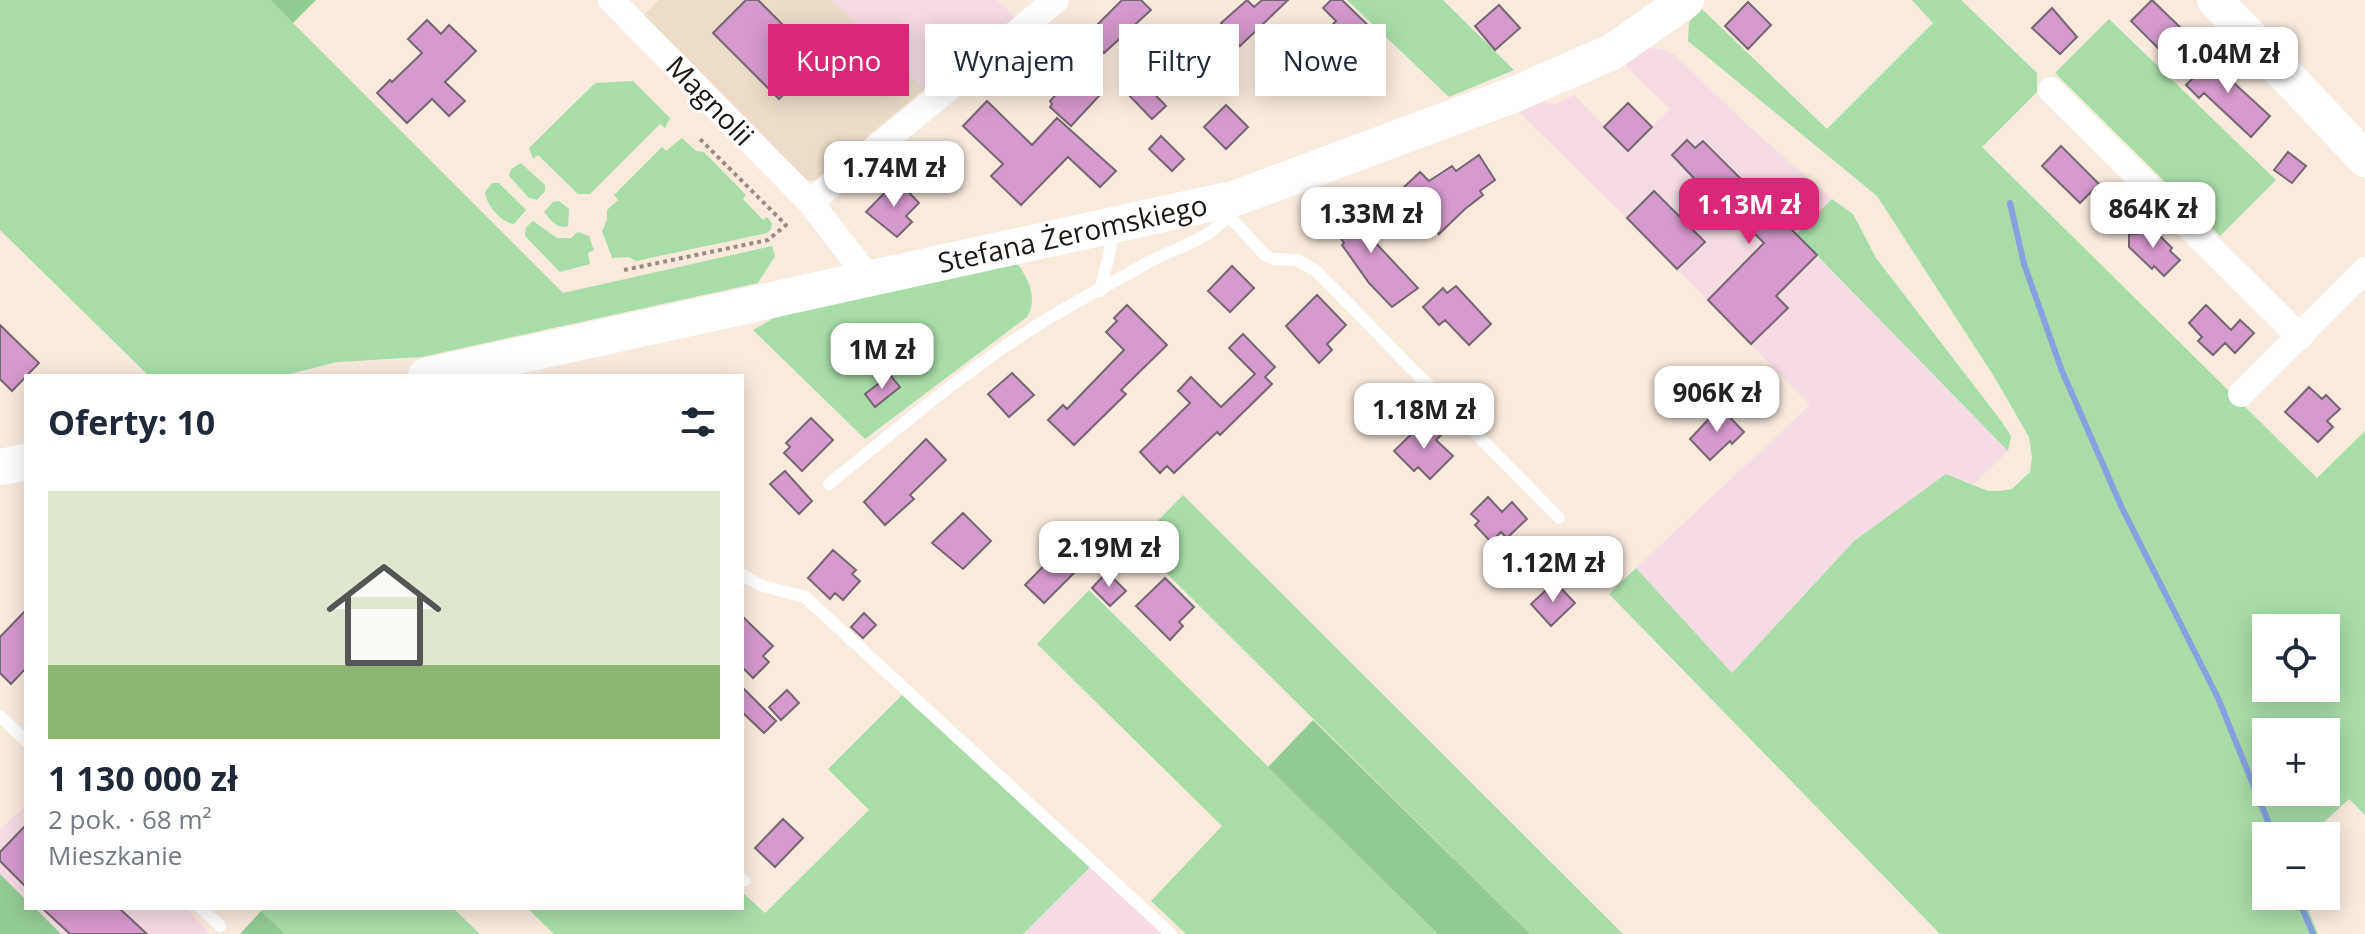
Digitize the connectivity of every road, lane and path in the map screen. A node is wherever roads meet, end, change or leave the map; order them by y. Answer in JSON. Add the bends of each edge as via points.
{"nodes":[{"id":1,"x":611,"y":0,"type":"edge"},
{"id":2,"x":1056,"y":0,"type":"edge"},
{"id":3,"x":1686,"y":0,"type":"edge"},
{"id":4,"x":2215,"y":0,"type":"edge"},
{"id":5,"x":2051,"y":90,"type":"dead end"},
{"id":6,"x":698,"y":137,"type":"dead end"},
{"id":7,"x":2365,"y":159,"type":"edge"},
{"id":8,"x":810,"y":202,"type":"junction"},
{"id":9,"x":1232,"y":207,"type":"junction"},
{"id":10,"x":1113,"y":225,"type":"junction"},
{"id":11,"x":624,"y":270,"type":"dead end"},
{"id":12,"x":2365,"y":270,"type":"edge"},
{"id":13,"x":868,"y":277,"type":"junction"},
{"id":14,"x":1100,"y":291,"type":"junction"},
{"id":15,"x":2300,"y":337,"type":"junction"},
{"id":16,"x":439,"y":374,"type":"edge"},
{"id":17,"x":2241,"y":394,"type":"dead end"},
{"id":18,"x":24,"y":462,"type":"edge"},
{"id":19,"x":0,"y":467,"type":"edge"},
{"id":20,"x":829,"y":484,"type":"dead end"},
{"id":21,"x":1559,"y":518,"type":"dead end"},
{"id":22,"x":744,"y":576,"type":"edge"},
{"id":23,"x":0,"y":716,"type":"edge"},
{"id":24,"x":24,"y":739,"type":"edge"},
{"id":25,"x":203,"y":910,"type":"edge"},
{"id":26,"x":220,"y":926,"type":"dead end"},
{"id":27,"x":1171,"y":934,"type":"edge"}],
"edges":[{"from":1,"to":8,"type":"street","name":"Magnolii"},
{"from":2,"to":8,"type":"street"},
{"from":3,"to":9,"type":"street","name":"Stefana Żeromskiego","via":[[1612,52]]},
{"from":4,"to":7,"type":"street"},
{"from":5,"to":15,"type":"street"},
{"from":6,"to":11,"type":"path","via":[[786,225],[783,232],[768,240]]},
{"from":8,"to":13,"type":"street","name":"Magnolii"},
{"from":9,"to":10,"type":"street","name":"Stefana Żeromskiego"},
{"from":9,"to":14,"type":"lane","via":[[1211,231]]},
{"from":9,"to":21,"type":"lane","via":[[1265,255],[1297,260],[1315,270]]},
{"from":10,"to":13,"type":"street","name":"Stefana Żeromskiego"},
{"from":10,"to":14,"type":"lane"},
{"from":12,"to":15,"type":"street"},
{"from":13,"to":16,"type":"street","name":"Stefana Żeromskiego","via":[[525,361]]},
{"from":14,"to":20,"type":"lane","via":[[992,356]]},
{"from":15,"to":17,"type":"street"},
{"from":18,"to":19,"type":"street"},
{"from":22,"to":27,"type":"lane","via":[[805,597]]},
{"from":23,"to":24,"type":"lane"},
{"from":25,"to":26,"type":"lane"}]}
